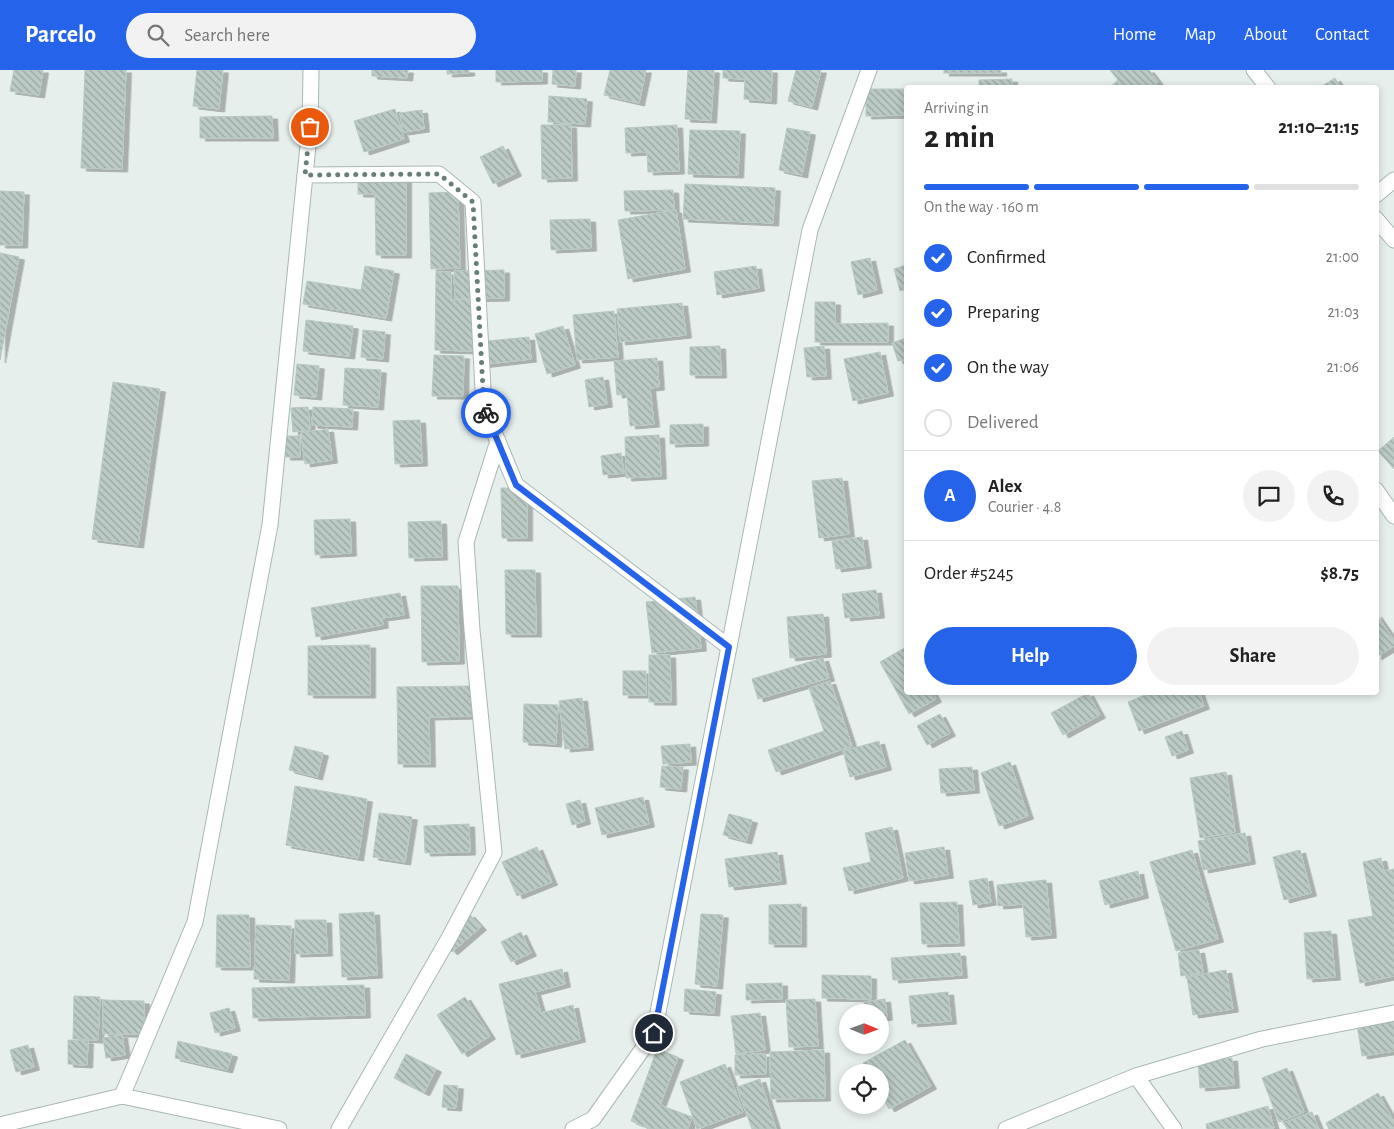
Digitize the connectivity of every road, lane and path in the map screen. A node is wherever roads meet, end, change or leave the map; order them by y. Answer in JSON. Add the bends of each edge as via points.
{"nodes":[{"id":1,"x":311,"y":70,"type":"edge"},
{"id":2,"x":869,"y":70,"type":"edge"},
{"id":3,"x":1254,"y":70,"type":"edge"},
{"id":4,"x":1266,"y":85,"type":"edge"},
{"id":5,"x":305,"y":175,"type":"junction"},
{"id":6,"x":1394,"y":180,"type":"edge"},
{"id":7,"x":1379,"y":192,"type":"edge"},
{"id":8,"x":1379,"y":222,"type":"edge"},
{"id":9,"x":1394,"y":240,"type":"edge"},
{"id":10,"x":498,"y":441,"type":"junction"},
{"id":11,"x":1379,"y":494,"type":"edge"},
{"id":12,"x":1394,"y":516,"type":"edge"},
{"id":13,"x":729,"y":647,"type":"junction"},
{"id":14,"x":1394,"y":1013,"type":"edge"},
{"id":15,"x":1136,"y":1076,"type":"junction"},
{"id":16,"x":122,"y":1096,"type":"junction"},
{"id":17,"x":0,"y":1125,"type":"edge"},
{"id":18,"x":279,"y":1129,"type":"edge"},
{"id":19,"x":340,"y":1129,"type":"edge"},
{"id":20,"x":573,"y":1129,"type":"edge"},
{"id":21,"x":1006,"y":1129,"type":"edge"},
{"id":22,"x":1174,"y":1129,"type":"edge"}],
"edges":[{"from":1,"to":5,"type":"street"},
{"from":2,"to":13,"type":"street","via":[[810,230]]},
{"from":3,"to":4,"type":"street"},
{"from":5,"to":10,"type":"street","via":[[439,174],[473,202],[484,408]]},
{"from":5,"to":16,"type":"street","via":[[270,525],[195,922]]},
{"from":6,"to":7,"type":"street"},
{"from":8,"to":9,"type":"street"},
{"from":10,"to":13,"type":"street","via":[[516,485]]},
{"from":10,"to":19,"type":"street","via":[[466,542],[494,854]]},
{"from":11,"to":12,"type":"street"},
{"from":13,"to":20,"type":"street","via":[[654,1033],[593,1119]]},
{"from":14,"to":15,"type":"street","via":[[1262,1040]]},
{"from":15,"to":21,"type":"street"},
{"from":15,"to":22,"type":"street"},
{"from":16,"to":17,"type":"street"},
{"from":16,"to":18,"type":"street"}]}
